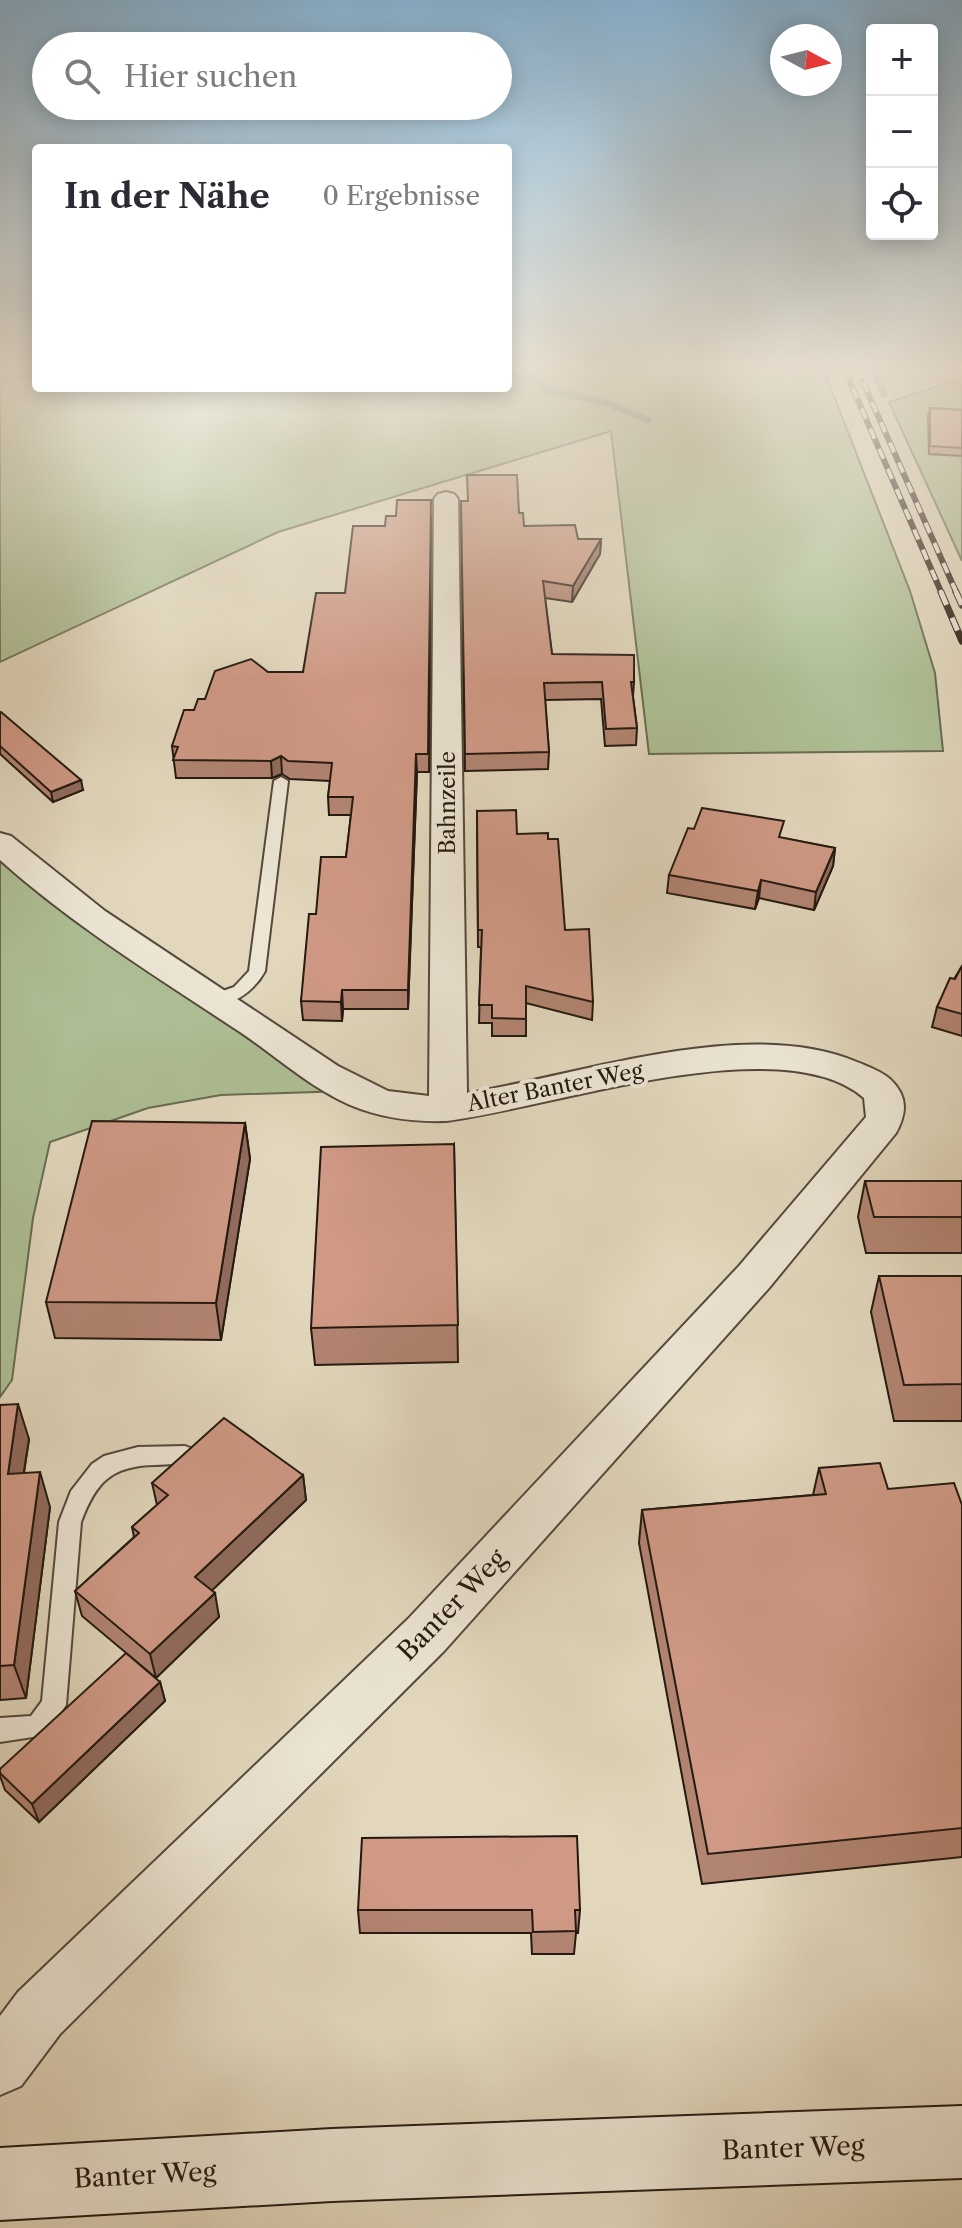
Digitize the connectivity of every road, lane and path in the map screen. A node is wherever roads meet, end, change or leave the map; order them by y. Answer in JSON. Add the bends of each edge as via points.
{"nodes":[{"id":1,"x":446,"y":499,"type":"dead end"},
{"id":2,"x":281,"y":781,"type":"dead end"},
{"id":3,"x":0,"y":843,"type":"edge"},
{"id":4,"x":215,"y":1000,"type":"junction"},
{"id":5,"x":448,"y":1107,"type":"junction"},
{"id":6,"x":882,"y":1124,"type":"joint"},
{"id":7,"x":185,"y":1455,"type":"edge"},
{"id":8,"x":0,"y":1730,"type":"edge"},
{"id":9,"x":0,"y":2065,"type":"edge"},
{"id":10,"x":962,"y":2142,"type":"edge"},
{"id":11,"x":0,"y":2184,"type":"edge"}],
"edges":[{"from":1,"to":5,"type":"street","name":"Bahnzeile"},
{"from":2,"to":4,"type":"lane","via":[[257,971],[252,983]]},
{"from":3,"to":4,"type":"street","name":"Alter Banter Weg","via":[[51,888]]},
{"from":4,"to":5,"type":"street","name":"Alter Banter Weg","via":[[370,1098],[396,1106]]},
{"from":5,"to":6,"type":"street","name":"Alter Banter Weg","via":[[653,1068],[770,1058],[829,1064],[856,1074],[876,1086],[886,1100]]},
{"from":6,"to":9,"type":"street","name":"Banter Weg","via":[[754,1277],[426,1635],[39,2013]]},
{"from":7,"to":8,"type":"lane","via":[[123,1458],[89,1482],[70,1522],[54,1705],[37,1727]]},
{"from":10,"to":11,"type":"street","name":"Banter Weg","via":[[332,2165]]}]}
